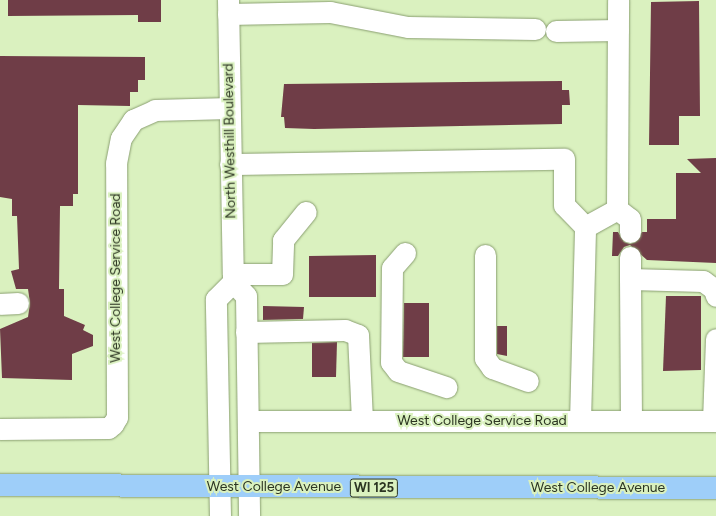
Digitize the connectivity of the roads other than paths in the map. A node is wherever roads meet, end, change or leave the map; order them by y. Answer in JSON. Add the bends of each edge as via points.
{"nodes":[{"id":1,"x":618,"y":0,"type":"edge"},
{"id":2,"x":290,"y":5,"type":"edge"},
{"id":3,"x":228,"y":7,"type":"edge"},
{"id":4,"x":535,"y":29,"type":"dead end"},
{"id":5,"x":618,"y":30,"type":"junction"},
{"id":6,"x":556,"y":31,"type":"dead end"},
{"id":7,"x":229,"y":108,"type":"junction"},
{"id":8,"x":230,"y":164,"type":"junction"},
{"id":9,"x":617,"y":209,"type":"junction"},
{"id":10,"x":306,"y":212,"type":"dead end"},
{"id":11,"x":585,"y":227,"type":"junction"},
{"id":12,"x":630,"y":232,"type":"dead end"},
{"id":13,"x":405,"y":254,"type":"dead end"},
{"id":14,"x":485,"y":255,"type":"dead end"},
{"id":15,"x":630,"y":256,"type":"dead end"},
{"id":16,"x":233,"y":278,"type":"junction"},
{"id":17,"x":630,"y":279,"type":"junction"},
{"id":18,"x":716,"y":296,"type":"edge"},
{"id":19,"x":246,"y":332,"type":"junction"},
{"id":20,"x":716,"y":339,"type":"edge"},
{"id":21,"x":528,"y":381,"type":"dead end"},
{"id":22,"x":446,"y":387,"type":"dead end"},
{"id":23,"x":249,"y":421,"type":"junction"},
{"id":24,"x":362,"y":421,"type":"junction"},
{"id":25,"x":580,"y":421,"type":"junction"},
{"id":26,"x":631,"y":421,"type":"junction"},
{"id":27,"x":715,"y":421,"type":"edge"},
{"id":28,"x":0,"y":429,"type":"edge"},
{"id":29,"x":0,"y":485,"type":"edge"},
{"id":30,"x":249,"y":487,"type":"junction"},
{"id":31,"x":220,"y":488,"type":"junction"},
{"id":32,"x":716,"y":488,"type":"edge"},
{"id":33,"x":220,"y":516,"type":"edge"},
{"id":34,"x":249,"y":516,"type":"edge"}],
"edges":[{"from":1,"to":5,"type":"street"},
{"from":2,"to":3,"type":"street"},
{"from":2,"to":4,"type":"street","via":[[408,27]]},
{"from":3,"to":7,"type":"street","name":"North Westhill Boulevard"},
{"from":5,"to":6,"type":"street"},
{"from":5,"to":9,"type":"street"},
{"from":7,"to":8,"type":"street","name":"North Westhill Boulevard"},
{"from":7,"to":28,"type":"street","name":"West College Service Road","via":[[155,110],[133,120],[121,138],[116,163],[117,417],[113,424],[108,428]]},
{"from":8,"to":11,"type":"street","via":[[564,159],[564,205]]},
{"from":8,"to":16,"type":"street","name":"North Westhill Boulevard"},
{"from":9,"to":11,"type":"street"},
{"from":9,"to":12,"type":"street","via":[[630,219]]},
{"from":10,"to":16,"type":"street","via":[[282,240],[282,274]]},
{"from":11,"to":25,"type":"street"},
{"from":13,"to":22,"type":"street","via":[[392,268],[391,362],[398,371]]},
{"from":14,"to":21,"type":"street","via":[[485,358],[492,368]]},
{"from":15,"to":17,"type":"street"},
{"from":16,"to":19,"type":"street","via":[[246,296]]},
{"from":16,"to":31,"type":"street","via":[[216,299]]},
{"from":17,"to":18,"type":"street","via":[[703,281],[714,288]]},
{"from":17,"to":26,"type":"street"},
{"from":19,"to":23,"type":"street"},
{"from":19,"to":24,"type":"street","via":[[345,330],[358,335]]},
{"from":20,"to":27,"type":"street"},
{"from":23,"to":24,"type":"street","name":"West College Service Road"},
{"from":23,"to":30,"type":"street"},
{"from":24,"to":25,"type":"street","name":"West College Service Road"},
{"from":25,"to":26,"type":"street","name":"West College Service Road"},
{"from":26,"to":27,"type":"street","name":"West College Service Road"},
{"from":29,"to":31,"type":"main road","name":"West College Avenue","number":"WI 125"},
{"from":30,"to":31,"type":"main road","name":"West College Avenue","number":"WI 125"},
{"from":30,"to":32,"type":"main road","name":"West College Avenue","number":"WI 125"},
{"from":30,"to":34,"type":"street"},
{"from":31,"to":33,"type":"street"}]}
